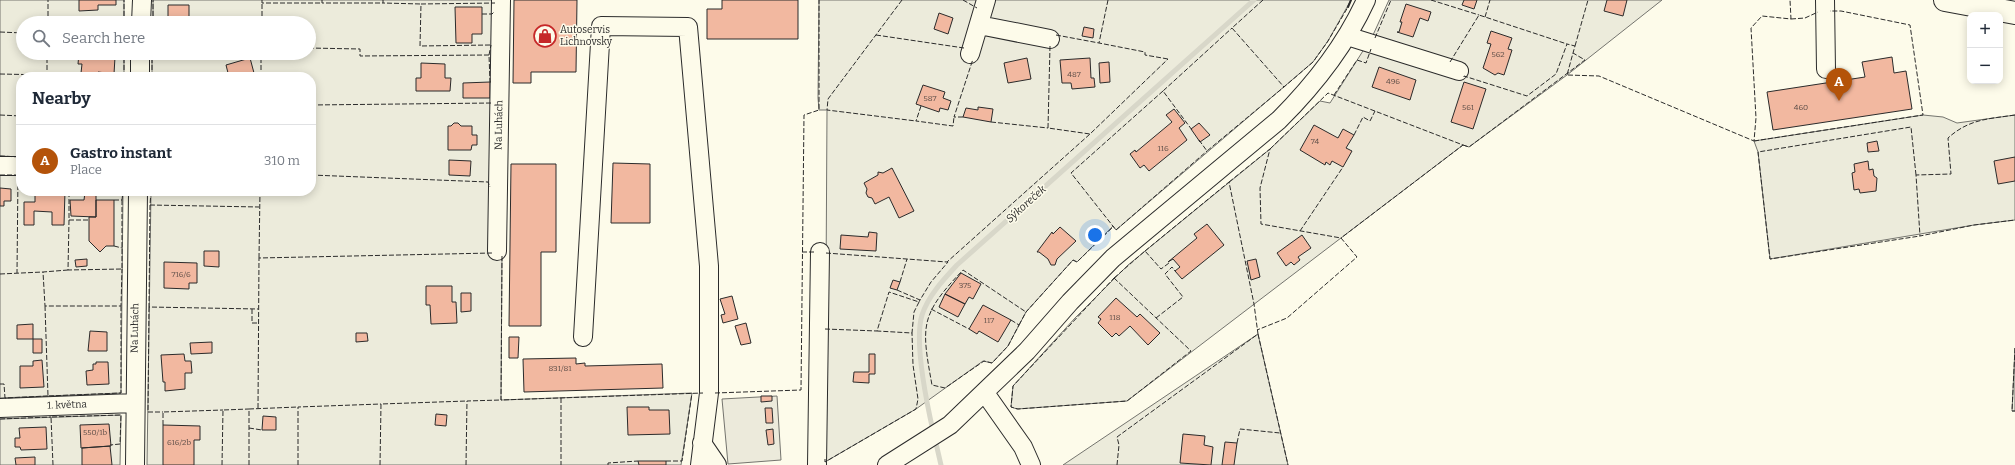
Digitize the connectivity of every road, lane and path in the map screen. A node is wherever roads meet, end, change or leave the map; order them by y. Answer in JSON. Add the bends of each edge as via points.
{"nodes":[{"id":1,"x":142,"y":0,"type":"edge"},
{"id":2,"x":501,"y":0,"type":"edge"},
{"id":3,"x":986,"y":0,"type":"edge"},
{"id":4,"x":1366,"y":0,"type":"edge"},
{"id":5,"x":1825,"y":0,"type":"edge"},
{"id":6,"x":1945,"y":0,"type":"edge"},
{"id":7,"x":1980,"y":3,"type":"edge"},
{"id":8,"x":2015,"y":13,"type":"edge"},
{"id":9,"x":141,"y":16,"type":"edge"},
{"id":10,"x":979,"y":24,"type":"junction"},
{"id":11,"x":1347,"y":36,"type":"junction"},
{"id":12,"x":1050,"y":39,"type":"dead end"},
{"id":13,"x":970,"y":54,"type":"dead end"},
{"id":14,"x":140,"y":60,"type":"edge"},
{"id":15,"x":1826,"y":69,"type":"dead end"},
{"id":16,"x":1459,"y":71,"type":"dead end"},
{"id":17,"x":140,"y":72,"type":"edge"},
{"id":18,"x":0,"y":166,"type":"edge"},
{"id":19,"x":16,"y":166,"type":"edge"},
{"id":20,"x":138,"y":196,"type":"edge"},
{"id":21,"x":497,"y":251,"type":"dead end"},
{"id":22,"x":820,"y":252,"type":"dead end"},
{"id":23,"x":583,"y":337,"type":"dead end"},
{"id":24,"x":985,"y":393,"type":"junction"},
{"id":25,"x":134,"y":403,"type":"junction"},
{"id":26,"x":0,"y":408,"type":"edge"},
{"id":27,"x":702,"y":443,"type":"junction"},
{"id":28,"x":135,"y":465,"type":"edge"},
{"id":29,"x":700,"y":465,"type":"edge"},
{"id":30,"x":717,"y":465,"type":"edge"},
{"id":31,"x":817,"y":465,"type":"edge"},
{"id":32,"x":887,"y":465,"type":"edge"},
{"id":33,"x":1031,"y":465,"type":"edge"}],
"edges":[{"from":1,"to":9,"type":"street"},
{"from":2,"to":21,"type":"street","name":"Na Luhách"},
{"from":3,"to":10,"type":"street"},
{"from":4,"to":11,"type":"street"},
{"from":5,"to":15,"type":"street"},
{"from":6,"to":7,"type":"main road"},
{"from":7,"to":8,"type":"main road"},
{"from":10,"to":12,"type":"street"},
{"from":10,"to":13,"type":"street"},
{"from":11,"to":16,"type":"street"},
{"from":11,"to":24,"type":"street","via":[[1325,70],[1299,101],[1113,258],[1028,351]]},
{"from":14,"to":17,"type":"street"},
{"from":18,"to":19,"type":"street"},
{"from":20,"to":25,"type":"street","name":"Na Luhách"},
{"from":22,"to":31,"type":"street"},
{"from":23,"to":27,"type":"street","via":[[601,26],[688,28],[709,266],[709,393]]},
{"from":24,"to":32,"type":"street","via":[[950,425]]},
{"from":24,"to":33,"type":"street","via":[[1023,447]]},
{"from":25,"to":26,"type":"street","name":"1. května"},
{"from":25,"to":28,"type":"street","name":"Na Luhách"},
{"from":27,"to":29,"type":"street"},
{"from":27,"to":30,"type":"street"}]}
